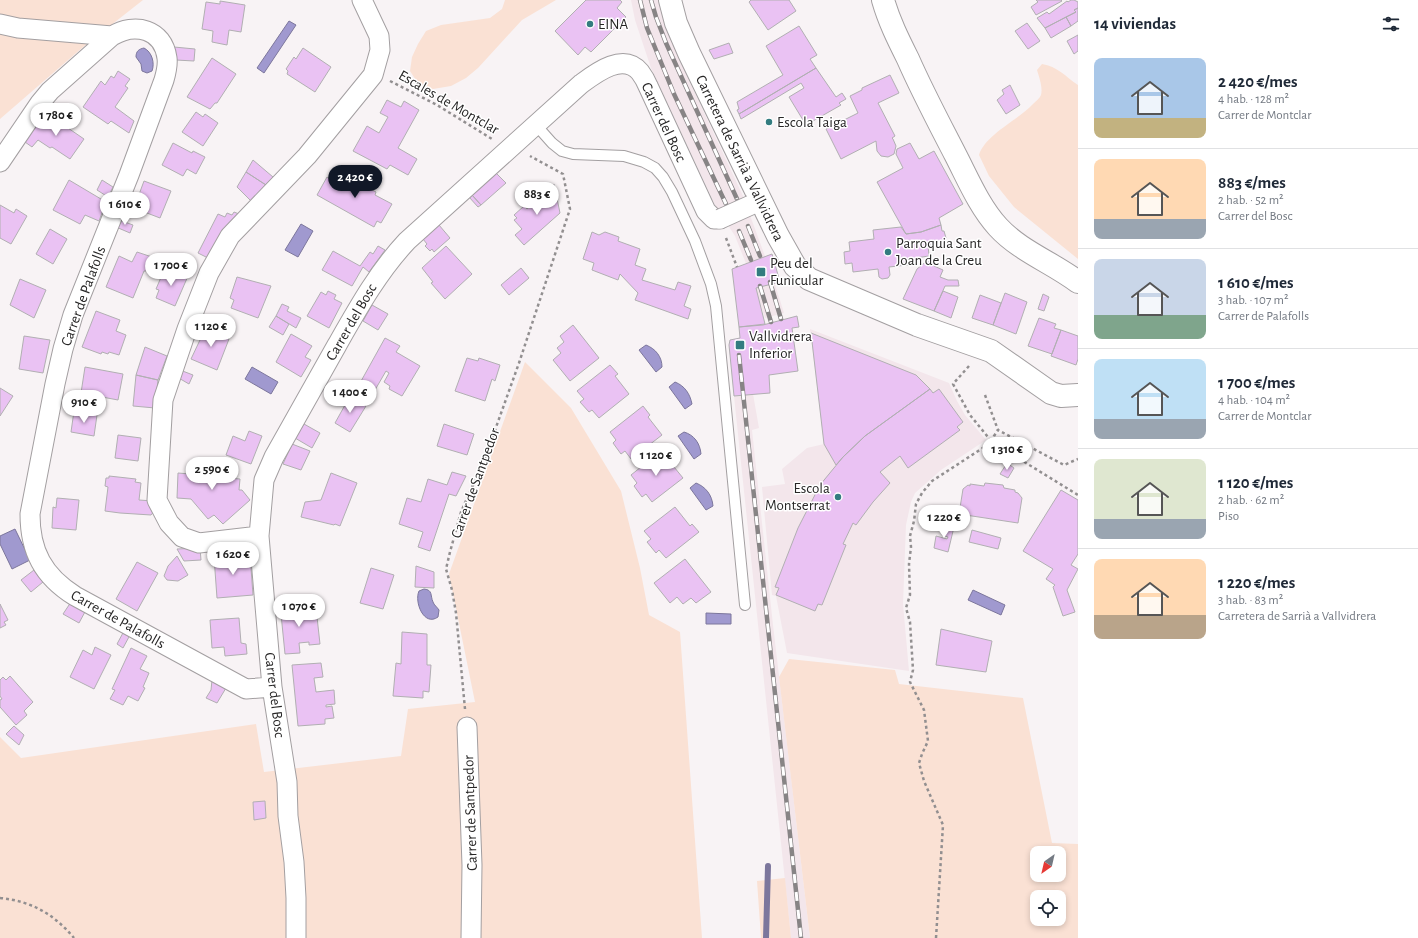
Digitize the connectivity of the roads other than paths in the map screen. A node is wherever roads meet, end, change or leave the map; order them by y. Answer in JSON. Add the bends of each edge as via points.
{"nodes":[{"id":1,"x":362,"y":0,"type":"edge"},
{"id":2,"x":670,"y":0,"type":"edge"},
{"id":3,"x":883,"y":0,"type":"edge"},
{"id":4,"x":0,"y":24,"type":"edge"},
{"id":5,"x":112,"y":36,"type":"junction"},
{"id":6,"x":536,"y":125,"type":"junction"},
{"id":7,"x":0,"y":162,"type":"edge"},
{"id":8,"x":756,"y":203,"type":"junction"},
{"id":9,"x":1078,"y":282,"type":"edge"},
{"id":10,"x":1078,"y":395,"type":"edge"},
{"id":11,"x":259,"y":536,"type":"junction"},
{"id":12,"x":745,"y":606,"type":"dead end"},
{"id":13,"x":272,"y":687,"type":"junction"},
{"id":14,"x":467,"y":728,"type":"road end"},
{"id":15,"x":296,"y":938,"type":"edge"},
{"id":16,"x":471,"y":938,"type":"edge"}],
"edges":[{"from":1,"to":11,"type":"street","via":[[379,36],[380,50],[374,75],[307,156],[230,236],[209,273],[163,400],[157,500],[169,524],[182,537],[199,543]]},
{"from":2,"to":8,"type":"main road","name":"Carretera de Sarrià a Vallvidrera","via":[[676,23]]},
{"from":3,"to":9,"type":"main road","via":[[920,85],[972,189],[990,217],[1018,244]]},
{"from":4,"to":5,"type":"street","via":[[18,28]]},
{"from":5,"to":7,"type":"street","name":"Carrer de Palafolls","via":[[50,91]]},
{"from":5,"to":13,"type":"street","name":"Carrer de Palafolls","via":[[135,28],[151,33],[162,43],[167,66],[129,174],[73,315],[63,349],[30,514],[33,542],[44,568],[64,588],[246,689]]},
{"from":6,"to":8,"type":"street","name":"Carrer del Bosc","bridge":true,"via":[[599,71],[614,65],[628,65],[640,72],[648,86],[706,211],[714,219],[720,219]]},
{"from":6,"to":11,"type":"street","name":"Carrer del Bosc","via":[[407,241],[381,272],[274,458],[264,480]]},
{"from":6,"to":12,"type":"lane","via":[[562,151],[573,154],[624,156],[655,168],[672,192],[706,266],[716,306]]},
{"from":8,"to":10,"type":"main road","name":"Carretera de Sarrià a Vallvidrera","via":[[790,259],[809,279],[917,325],[991,351],[1051,393],[1061,396]]},
{"from":11,"to":13,"type":"street","name":"Carrer del Bosc"},
{"from":13,"to":15,"type":"street","name":"Carrer del Bosc","via":[[287,782],[294,862]]},
{"from":14,"to":16,"type":"street","name":"Carrer de Santpedor","via":[[472,865]]}]}
